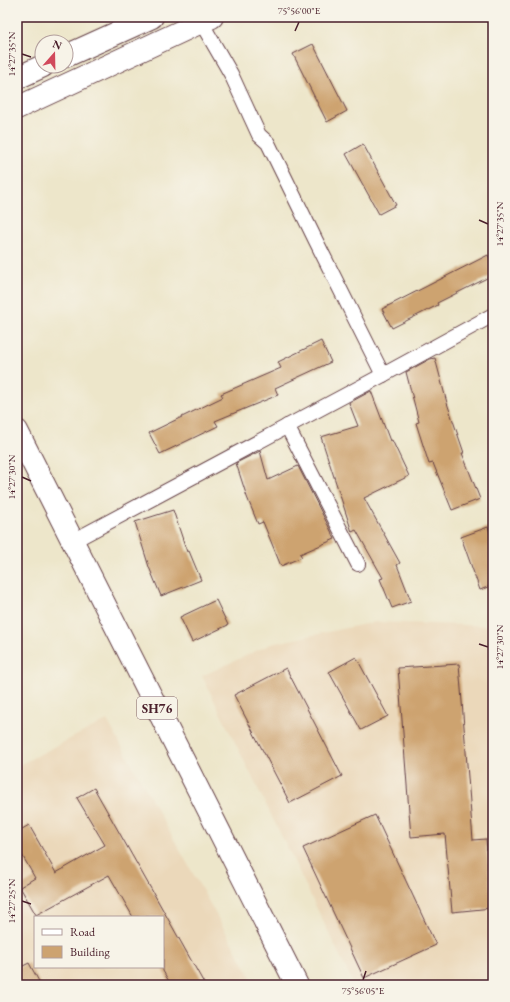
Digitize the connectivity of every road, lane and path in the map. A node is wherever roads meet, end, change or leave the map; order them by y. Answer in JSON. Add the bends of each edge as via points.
{"nodes":[{"id":1,"x":152,"y":17,"type":"edge"},
{"id":2,"x":207,"y":20,"type":"edge"},
{"id":3,"x":74,"y":52,"type":"edge"},
{"id":4,"x":34,"y":70,"type":"edge"},
{"id":5,"x":17,"y":78,"type":"edge"},
{"id":6,"x":17,"y":108,"type":"edge"},
{"id":7,"x":493,"y":315,"type":"edge"},
{"id":8,"x":383,"y":375,"type":"junction"},
{"id":9,"x":287,"y":426,"type":"junction"},
{"id":10,"x":17,"y":431,"type":"edge"},
{"id":11,"x":73,"y":541,"type":"junction"},
{"id":12,"x":358,"y":564,"type":"dead end"},
{"id":13,"x":298,"y":985,"type":"edge"}],
"edges":[{"from":1,"to":3,"type":"main road"},
{"from":2,"to":6,"type":"main road"},
{"from":2,"to":8,"type":"street","via":[[259,135],[268,143]]},
{"from":4,"to":5,"type":"main road"},
{"from":7,"to":8,"type":"street"},
{"from":8,"to":9,"type":"street"},
{"from":9,"to":11,"type":"street"},
{"from":9,"to":12,"type":"street"},
{"from":10,"to":11,"type":"main road","number":"SH76"},
{"from":11,"to":13,"type":"main road","number":"SH76"}]}
